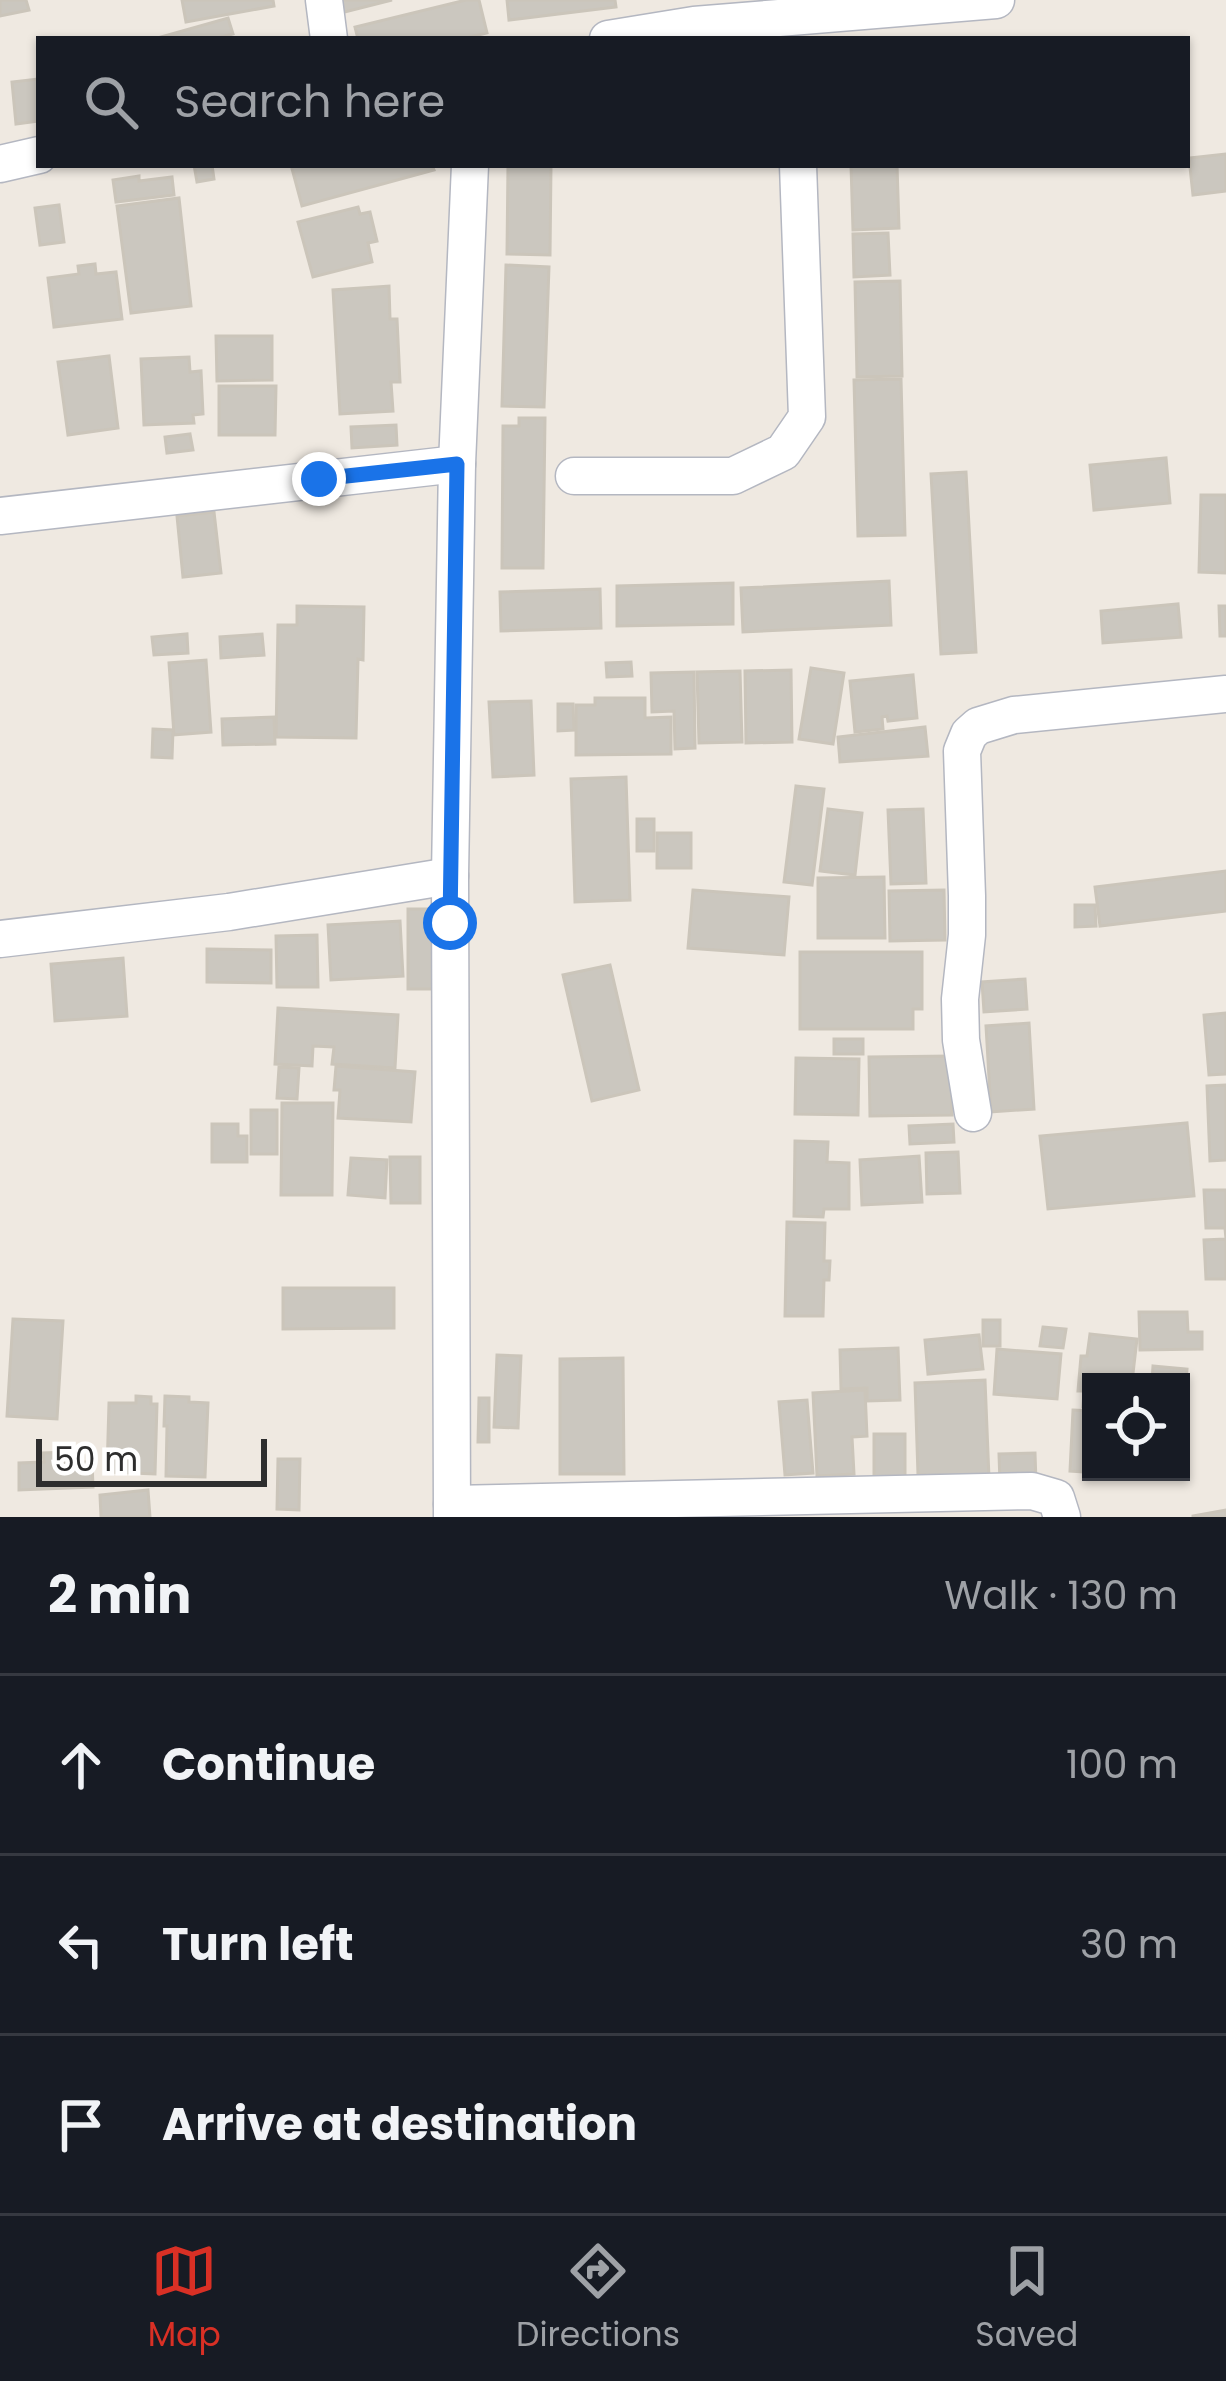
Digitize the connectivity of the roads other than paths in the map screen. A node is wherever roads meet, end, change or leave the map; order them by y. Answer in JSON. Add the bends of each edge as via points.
{"nodes":[{"id":1,"x":324,"y":0,"type":"edge"},
{"id":2,"x":996,"y":0,"type":"edge"},
{"id":3,"x":693,"y":13,"type":"edge"},
{"id":4,"x":790,"y":28,"type":"edge"},
{"id":5,"x":329,"y":36,"type":"edge"},
{"id":6,"x":618,"y":36,"type":"edge"},
{"id":7,"x":36,"y":156,"type":"edge"},
{"id":8,"x":0,"y":164,"type":"edge"},
{"id":9,"x":470,"y":168,"type":"edge"},
{"id":10,"x":798,"y":168,"type":"edge"},
{"id":11,"x":457,"y":464,"type":"junction"},
{"id":12,"x":574,"y":476,"type":"dead end"},
{"id":13,"x":0,"y":516,"type":"edge"},
{"id":14,"x":1226,"y":694,"type":"edge"},
{"id":15,"x":450,"y":876,"type":"junction"},
{"id":16,"x":0,"y":939,"type":"edge"},
{"id":17,"x":973,"y":1113,"type":"dead end"},
{"id":18,"x":452,"y":1510,"type":"edge"},
{"id":19,"x":1062,"y":1517,"type":"edge"}],
"edges":[{"from":1,"to":5,"type":"street"},
{"from":2,"to":4,"type":"street"},
{"from":3,"to":4,"type":"street"},
{"from":3,"to":6,"type":"street"},
{"from":7,"to":8,"type":"street"},
{"from":9,"to":11,"type":"street"},
{"from":10,"to":12,"type":"street","via":[[806,417],[782,452],[734,476]]},
{"from":11,"to":13,"type":"street"},
{"from":11,"to":15,"type":"street"},
{"from":14,"to":17,"type":"street","via":[[1014,715],[969,734],[962,751],[968,896],[960,999]]},
{"from":15,"to":16,"type":"street"},
{"from":15,"to":18,"type":"street"},
{"from":18,"to":19,"type":"street","via":[[1044,1492],[1056,1498]]}]}
